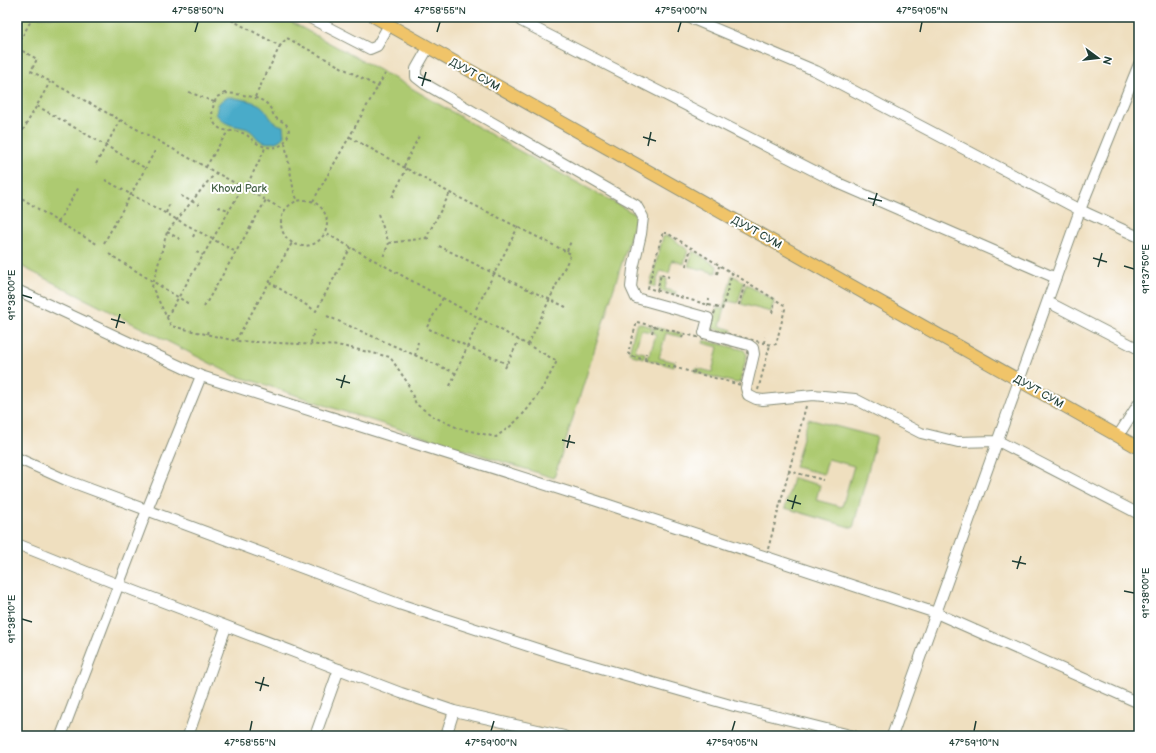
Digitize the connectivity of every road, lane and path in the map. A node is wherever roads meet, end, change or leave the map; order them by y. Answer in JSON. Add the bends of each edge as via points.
{"nodes":[{"id":1,"x":33,"y":17,"type":"edge"},
{"id":2,"x":188,"y":17,"type":"edge"},
{"id":3,"x":200,"y":17,"type":"edge"},
{"id":4,"x":226,"y":17,"type":"edge"},
{"id":5,"x":308,"y":17,"type":"edge"},
{"id":6,"x":375,"y":17,"type":"edge"},
{"id":7,"x":688,"y":17,"type":"edge"},
{"id":8,"x":521,"y":21,"type":"dead end"},
{"id":9,"x":389,"y":25,"type":"junction"},
{"id":10,"x":280,"y":46,"type":"junction"},
{"id":11,"x":17,"y":47,"type":"edge"},
{"id":12,"x":428,"y":48,"type":"junction"},
{"id":13,"x":1139,"y":64,"type":"edge"},
{"id":14,"x":385,"y":74,"type":"dead end"},
{"id":15,"x":50,"y":82,"type":"junction"},
{"id":16,"x":378,"y":87,"type":"junction"},
{"id":17,"x":189,"y":92,"type":"dead end"},
{"id":18,"x":255,"y":97,"type":"junction"},
{"id":19,"x":214,"y":102,"type":"junction"},
{"id":20,"x":37,"y":106,"type":"junction"},
{"id":21,"x":120,"y":120,"type":"junction"},
{"id":22,"x":230,"y":131,"type":"junction"},
{"id":23,"x":420,"y":134,"type":"dead end"},
{"id":24,"x":350,"y":137,"type":"junction"},
{"id":25,"x":17,"y":141,"type":"edge"},
{"id":26,"x":284,"y":143,"type":"junction"},
{"id":27,"x":106,"y":146,"type":"junction"},
{"id":28,"x":265,"y":147,"type":"junction"},
{"id":29,"x":156,"y":149,"type":"dead end"},
{"id":30,"x":96,"y":164,"type":"dead end"},
{"id":31,"x":404,"y":166,"type":"junction"},
{"id":32,"x":206,"y":167,"type":"junction"},
{"id":33,"x":145,"y":168,"type":"junction"},
{"id":34,"x":407,"y":168,"type":"junction"},
{"id":35,"x":217,"y":173,"type":"junction"},
{"id":36,"x":105,"y":180,"type":"dead end"},
{"id":37,"x":79,"y":187,"type":"dead end"},
{"id":38,"x":244,"y":188,"type":"junction"},
{"id":39,"x":450,"y":192,"type":"junction"},
{"id":40,"x":130,"y":194,"type":"junction"},
{"id":41,"x":17,"y":196,"type":"edge"},
{"id":42,"x":181,"y":196,"type":"dead end"},
{"id":43,"x":392,"y":197,"type":"dead end"},
{"id":44,"x":266,"y":200,"type":"junction"},
{"id":45,"x":298,"y":201,"type":"junction"},
{"id":46,"x":313,"y":201,"type":"junction"},
{"id":47,"x":170,"y":202,"type":"dead end"},
{"id":48,"x":191,"y":202,"type":"junction"},
{"id":49,"x":199,"y":205,"type":"dead end"},
{"id":50,"x":218,"y":207,"type":"dead end"},
{"id":51,"x":229,"y":210,"type":"junction"},
{"id":52,"x":284,"y":210,"type":"junction"},
{"id":53,"x":1080,"y":210,"type":"junction"},
{"id":54,"x":166,"y":213,"type":"junction"},
{"id":55,"x":378,"y":214,"type":"dead end"},
{"id":56,"x":177,"y":219,"type":"junction"},
{"id":57,"x":58,"y":222,"type":"junction"},
{"id":58,"x":518,"y":227,"type":"junction"},
{"id":59,"x":196,"y":230,"type":"junction"},
{"id":60,"x":167,"y":232,"type":"junction"},
{"id":61,"x":325,"y":233,"type":"junction"},
{"id":62,"x":193,"y":237,"type":"dead end"},
{"id":63,"x":1139,"y":237,"type":"edge"},
{"id":64,"x":426,"y":238,"type":"junction"},
{"id":65,"x":212,"y":239,"type":"junction"},
{"id":66,"x":430,"y":239,"type":"dead end"},
{"id":67,"x":182,"y":240,"type":"dead end"},
{"id":68,"x":571,"y":241,"type":"dead end"},
{"id":69,"x":104,"y":243,"type":"dead end"},
{"id":70,"x":292,"y":243,"type":"junction"},
{"id":71,"x":389,"y":243,"type":"junction"},
{"id":72,"x":97,"y":244,"type":"dead end"},
{"id":73,"x":440,"y":246,"type":"dead end"},
{"id":74,"x":351,"y":247,"type":"junction"},
{"id":75,"x":691,"y":248,"type":"junction"},
{"id":76,"x":567,"y":251,"type":"junction"},
{"id":77,"x":196,"y":252,"type":"dead end"},
{"id":78,"x":236,"y":252,"type":"junction"},
{"id":79,"x":109,"y":254,"type":"dead end"},
{"id":80,"x":203,"y":255,"type":"junction"},
{"id":81,"x":383,"y":257,"type":"dead end"},
{"id":82,"x":719,"y":265,"type":"junction"},
{"id":83,"x":686,"y":266,"type":"dead end"},
{"id":84,"x":732,"y":273,"type":"junction"},
{"id":85,"x":495,"y":274,"type":"junction"},
{"id":86,"x":717,"y":274,"type":"dead end"},
{"id":87,"x":669,"y":276,"type":"dead end"},
{"id":88,"x":1056,"y":278,"type":"junction"},
{"id":89,"x":153,"y":282,"type":"junction"},
{"id":90,"x":269,"y":282,"type":"junction"},
{"id":91,"x":745,"y":282,"type":"junction"},
{"id":92,"x":17,"y":290,"type":"edge"},
{"id":93,"x":657,"y":291,"type":"junction"},
{"id":94,"x":178,"y":298,"type":"junction"},
{"id":95,"x":443,"y":298,"type":"junction"},
{"id":96,"x":550,"y":299,"type":"junction"},
{"id":97,"x":775,"y":300,"type":"junction"},
{"id":98,"x":1048,"y":302,"type":"junction"},
{"id":99,"x":654,"y":303,"type":"junction"},
{"id":100,"x":188,"y":304,"type":"dead end"},
{"id":101,"x":739,"y":305,"type":"dead end"},
{"id":102,"x":204,"y":307,"type":"dead end"},
{"id":103,"x":566,"y":307,"type":"dead end"},
{"id":104,"x":716,"y":307,"type":"junction"},
{"id":105,"x":476,"y":309,"type":"dead end"},
{"id":106,"x":772,"y":313,"type":"dead end"},
{"id":107,"x":327,"y":316,"type":"dead end"},
{"id":108,"x":167,"y":317,"type":"junction"},
{"id":109,"x":480,"y":318,"type":"junction"},
{"id":110,"x":654,"y":326,"type":"junction"},
{"id":111,"x":208,"y":330,"type":"dead end"},
{"id":112,"x":314,"y":330,"type":"dead end"},
{"id":113,"x":652,"y":333,"type":"dead end"},
{"id":114,"x":207,"y":334,"type":"junction"},
{"id":115,"x":683,"y":334,"type":"junction"},
{"id":116,"x":682,"y":338,"type":"dead end"},
{"id":117,"x":765,"y":338,"type":"dead end"},
{"id":118,"x":519,"y":340,"type":"junction"},
{"id":119,"x":236,"y":341,"type":"junction"},
{"id":120,"x":418,"y":342,"type":"dead end"},
{"id":121,"x":311,"y":343,"type":"junction"},
{"id":122,"x":764,"y":343,"type":"junction"},
{"id":123,"x":467,"y":345,"type":"junction"},
{"id":124,"x":528,"y":345,"type":"junction"},
{"id":125,"x":770,"y":345,"type":"junction"},
{"id":126,"x":1139,"y":348,"type":"edge"},
{"id":127,"x":646,"y":353,"type":"dead end"},
{"id":128,"x":414,"y":356,"type":"junction"},
{"id":129,"x":645,"y":360,"type":"junction"},
{"id":130,"x":676,"y":362,"type":"dead end"},
{"id":131,"x":507,"y":364,"type":"junction"},
{"id":132,"x":695,"y":367,"type":"dead end"},
{"id":133,"x":505,"y":368,"type":"dead end"},
{"id":134,"x":674,"y":368,"type":"junction"},
{"id":135,"x":455,"y":373,"type":"junction"},
{"id":136,"x":694,"y":373,"type":"junction"},
{"id":137,"x":201,"y":376,"type":"junction"},
{"id":138,"x":1020,"y":380,"type":"junction"},
{"id":139,"x":450,"y":386,"type":"dead end"},
{"id":140,"x":809,"y":395,"type":"junction"},
{"id":141,"x":756,"y":399,"type":"junction"},
{"id":142,"x":1139,"y":403,"type":"edge"},
{"id":143,"x":1118,"y":436,"type":"junction"},
{"id":144,"x":998,"y":441,"type":"junction"},
{"id":145,"x":1139,"y":448,"type":"edge"},
{"id":146,"x":17,"y":458,"type":"edge"},
{"id":147,"x":789,"y":471,"type":"junction"},
{"id":148,"x":824,"y":480,"type":"dead end"},
{"id":149,"x":148,"y":510,"type":"junction"},
{"id":150,"x":1139,"y":514,"type":"edge"},
{"id":151,"x":17,"y":544,"type":"edge"},
{"id":152,"x":766,"y":557,"type":"junction"},
{"id":153,"x":119,"y":585,"type":"junction"},
{"id":154,"x":936,"y":613,"type":"junction"},
{"id":155,"x":226,"y":627,"type":"junction"},
{"id":156,"x":339,"y":669,"type":"junction"},
{"id":157,"x":1139,"y":703,"type":"edge"},
{"id":158,"x":454,"y":711,"type":"junction"},
{"id":159,"x":61,"y":736,"type":"edge"},
{"id":160,"x":188,"y":736,"type":"edge"},
{"id":161,"x":315,"y":736,"type":"edge"},
{"id":162,"x":446,"y":736,"type":"edge"},
{"id":163,"x":564,"y":736,"type":"edge"},
{"id":164,"x":854,"y":736,"type":"edge"},
{"id":165,"x":892,"y":736,"type":"edge"}],
"edges":[{"from":1,"to":11,"type":"path"},
{"from":2,"to":3,"type":"path","via":[[197,22]]},
{"from":4,"to":10,"type":"path"},
{"from":5,"to":9,"type":"street","via":[[370,49],[377,46]]},
{"from":6,"to":9,"type":"main road","name":"ДУУТ СУМ"},
{"from":7,"to":53,"type":"street","via":[[816,71]]},
{"from":8,"to":88,"type":"street","via":[[838,183]]},
{"from":9,"to":12,"type":"main road","name":"ДУУТ СУМ"},
{"from":10,"to":16,"type":"path","via":[[287,38]]},
{"from":10,"to":18,"type":"path"},
{"from":11,"to":15,"type":"path","via":[[37,59],[31,71]]},
{"from":12,"to":99,"type":"street","via":[[416,69],[416,77],[425,84],[636,205],[643,217],[631,287],[636,298]]},
{"from":12,"to":138,"type":"main road","name":"ДУУТ СУМ"},
{"from":13,"to":53,"type":"street"},
{"from":14,"to":16,"type":"path"},
{"from":15,"to":20,"type":"path"},
{"from":15,"to":21,"type":"path"},
{"from":16,"to":24,"type":"path"},
{"from":17,"to":19,"type":"path"},
{"from":18,"to":19,"type":"path","via":[[225,93],[217,96]]},
{"from":18,"to":26,"type":"path","via":[[268,104],[276,119],[286,123],[289,128]]},
{"from":19,"to":22,"type":"path","via":[[212,109],[216,125]]},
{"from":20,"to":25,"type":"path"},
{"from":20,"to":27,"type":"path"},
{"from":21,"to":27,"type":"path"},
{"from":21,"to":32,"type":"path"},
{"from":22,"to":28,"type":"path","via":[[246,134],[254,142]]},
{"from":22,"to":32,"type":"path"},
{"from":23,"to":31,"type":"path"},
{"from":24,"to":31,"type":"path"},
{"from":24,"to":46,"type":"path"},
{"from":26,"to":28,"type":"path","via":[[278,147]]},
{"from":26,"to":45,"type":"path"},
{"from":27,"to":30,"type":"path"},
{"from":27,"to":33,"type":"path"},
{"from":28,"to":38,"type":"path"},
{"from":29,"to":33,"type":"path"},
{"from":31,"to":34,"type":"path"},
{"from":32,"to":35,"type":"path"},
{"from":33,"to":40,"type":"path"},
{"from":34,"to":39,"type":"path"},
{"from":34,"to":43,"type":"path"},
{"from":35,"to":38,"type":"path"},
{"from":35,"to":48,"type":"path"},
{"from":36,"to":40,"type":"path"},
{"from":37,"to":57,"type":"path"},
{"from":38,"to":44,"type":"path"},
{"from":38,"to":51,"type":"path"},
{"from":39,"to":58,"type":"path"},
{"from":39,"to":64,"type":"path"},
{"from":40,"to":54,"type":"path"},
{"from":40,"to":69,"type":"path"},
{"from":41,"to":57,"type":"path"},
{"from":42,"to":48,"type":"path"},
{"from":44,"to":52,"type":"path"},
{"from":44,"to":78,"type":"path"},
{"from":45,"to":46,"type":"path"},
{"from":45,"to":52,"type":"path"},
{"from":46,"to":61,"type":"path","via":[[323,209],[327,221]]},
{"from":47,"to":54,"type":"path"},
{"from":48,"to":49,"type":"path"},
{"from":48,"to":56,"type":"path"},
{"from":50,"to":51,"type":"path"},
{"from":51,"to":65,"type":"path"},
{"from":52,"to":70,"type":"path","via":[[282,228]]},
{"from":53,"to":63,"type":"street"},
{"from":53,"to":88,"type":"street"},
{"from":54,"to":56,"type":"path"},
{"from":55,"to":71,"type":"path"},
{"from":56,"to":59,"type":"path"},
{"from":56,"to":60,"type":"path"},
{"from":57,"to":72,"type":"path"},
{"from":58,"to":76,"type":"path"},
{"from":58,"to":85,"type":"path"},
{"from":59,"to":62,"type":"path"},
{"from":59,"to":65,"type":"path"},
{"from":60,"to":67,"type":"path"},
{"from":60,"to":89,"type":"path"},
{"from":61,"to":70,"type":"path","via":[[310,245]]},
{"from":61,"to":74,"type":"path"},
{"from":64,"to":66,"type":"path"},
{"from":64,"to":71,"type":"path"},
{"from":65,"to":78,"type":"path"},
{"from":65,"to":80,"type":"path"},
{"from":68,"to":76,"type":"path"},
{"from":70,"to":90,"type":"path"},
{"from":71,"to":81,"type":"path"},
{"from":73,"to":85,"type":"path"},
{"from":74,"to":90,"type":"path","via":[[316,311]]},
{"from":74,"to":95,"type":"path"},
{"from":75,"to":82,"type":"path"},
{"from":75,"to":83,"type":"path"},
{"from":75,"to":93,"type":"path","via":[[667,233],[662,235],[648,288]]},
{"from":76,"to":96,"type":"path","via":[[571,254]]},
{"from":77,"to":80,"type":"path"},
{"from":78,"to":102,"type":"path"},
{"from":79,"to":89,"type":"path"},
{"from":80,"to":94,"type":"path"},
{"from":82,"to":84,"type":"path"},
{"from":82,"to":86,"type":"path"},
{"from":84,"to":91,"type":"path"},
{"from":84,"to":104,"type":"path","via":[[722,309]]},
{"from":85,"to":96,"type":"path"},
{"from":85,"to":105,"type":"path"},
{"from":87,"to":93,"type":"path","via":[[661,274]]},
{"from":88,"to":98,"type":"street"},
{"from":89,"to":94,"type":"path"},
{"from":89,"to":108,"type":"path","via":[[152,288]]},
{"from":90,"to":119,"type":"path"},
{"from":91,"to":97,"type":"path"},
{"from":91,"to":101,"type":"path"},
{"from":92,"to":137,"type":"street"},
{"from":93,"to":99,"type":"path"},
{"from":93,"to":104,"type":"path"},
{"from":94,"to":100,"type":"path"},
{"from":94,"to":108,"type":"path"},
{"from":95,"to":109,"type":"path"},
{"from":95,"to":123,"type":"path","via":[[428,328]]},
{"from":96,"to":103,"type":"path"},
{"from":96,"to":124,"type":"path"},
{"from":97,"to":106,"type":"path"},
{"from":97,"to":125,"type":"path","via":[[785,309],[776,344]]},
{"from":98,"to":126,"type":"street"},
{"from":98,"to":138,"type":"street"},
{"from":99,"to":141,"type":"street","via":[[708,318],[704,333],[749,344],[754,354],[746,388],[748,395]]},
{"from":104,"to":122,"type":"path","via":[[710,329]]},
{"from":107,"to":128,"type":"path"},
{"from":108,"to":114,"type":"path","via":[[171,326]]},
{"from":109,"to":118,"type":"path"},
{"from":109,"to":123,"type":"path"},
{"from":110,"to":113,"type":"path"},
{"from":110,"to":115,"type":"path"},
{"from":110,"to":129,"type":"path","via":[[637,322],[628,352],[631,356]]},
{"from":111,"to":114,"type":"path"},
{"from":112,"to":121,"type":"path"},
{"from":114,"to":119,"type":"path"},
{"from":115,"to":116,"type":"path"},
{"from":115,"to":136,"type":"path","via":[[745,349],[747,352],[741,385]]},
{"from":117,"to":122,"type":"path"},
{"from":118,"to":124,"type":"path"},
{"from":118,"to":131,"type":"path"},
{"from":119,"to":121,"type":"path"},
{"from":120,"to":128,"type":"path"},
{"from":121,"to":124,"type":"path","via":[[342,346],[390,357],[407,382],[416,404],[434,417],[458,428],[496,436],[528,409],[548,380],[557,361]]},
{"from":122,"to":125,"type":"path"},
{"from":123,"to":131,"type":"path"},
{"from":123,"to":135,"type":"path"},
{"from":125,"to":141,"type":"path"},
{"from":127,"to":129,"type":"path"},
{"from":128,"to":135,"type":"path"},
{"from":129,"to":134,"type":"path"},
{"from":130,"to":134,"type":"path"},
{"from":131,"to":133,"type":"path"},
{"from":132,"to":136,"type":"path"},
{"from":134,"to":136,"type":"path"},
{"from":135,"to":139,"type":"path"},
{"from":137,"to":149,"type":"street"},
{"from":137,"to":152,"type":"street"},
{"from":138,"to":143,"type":"main road","name":"ДУУТ СУМ"},
{"from":138,"to":144,"type":"street"},
{"from":140,"to":141,"type":"street"},
{"from":140,"to":144,"type":"street","via":[[855,399],[921,433],[958,442]]},
{"from":140,"to":147,"type":"path"},
{"from":142,"to":143,"type":"street"},
{"from":143,"to":145,"type":"main road","name":"ДУУТ СУМ"},
{"from":144,"to":150,"type":"street"},
{"from":144,"to":154,"type":"street"},
{"from":146,"to":149,"type":"street","via":[[66,480]]},
{"from":147,"to":148,"type":"path"},
{"from":147,"to":152,"type":"path"},
{"from":149,"to":153,"type":"street"},
{"from":149,"to":164,"type":"street","via":[[399,604],[559,656],[734,706]]},
{"from":151,"to":153,"type":"street"},
{"from":152,"to":154,"type":"street"},
{"from":153,"to":155,"type":"street"},
{"from":153,"to":159,"type":"street"},
{"from":154,"to":157,"type":"street"},
{"from":154,"to":165,"type":"street"},
{"from":155,"to":156,"type":"street"},
{"from":155,"to":160,"type":"street"},
{"from":156,"to":158,"type":"street"},
{"from":156,"to":161,"type":"street"},
{"from":158,"to":162,"type":"street"},
{"from":158,"to":163,"type":"street"}]}
